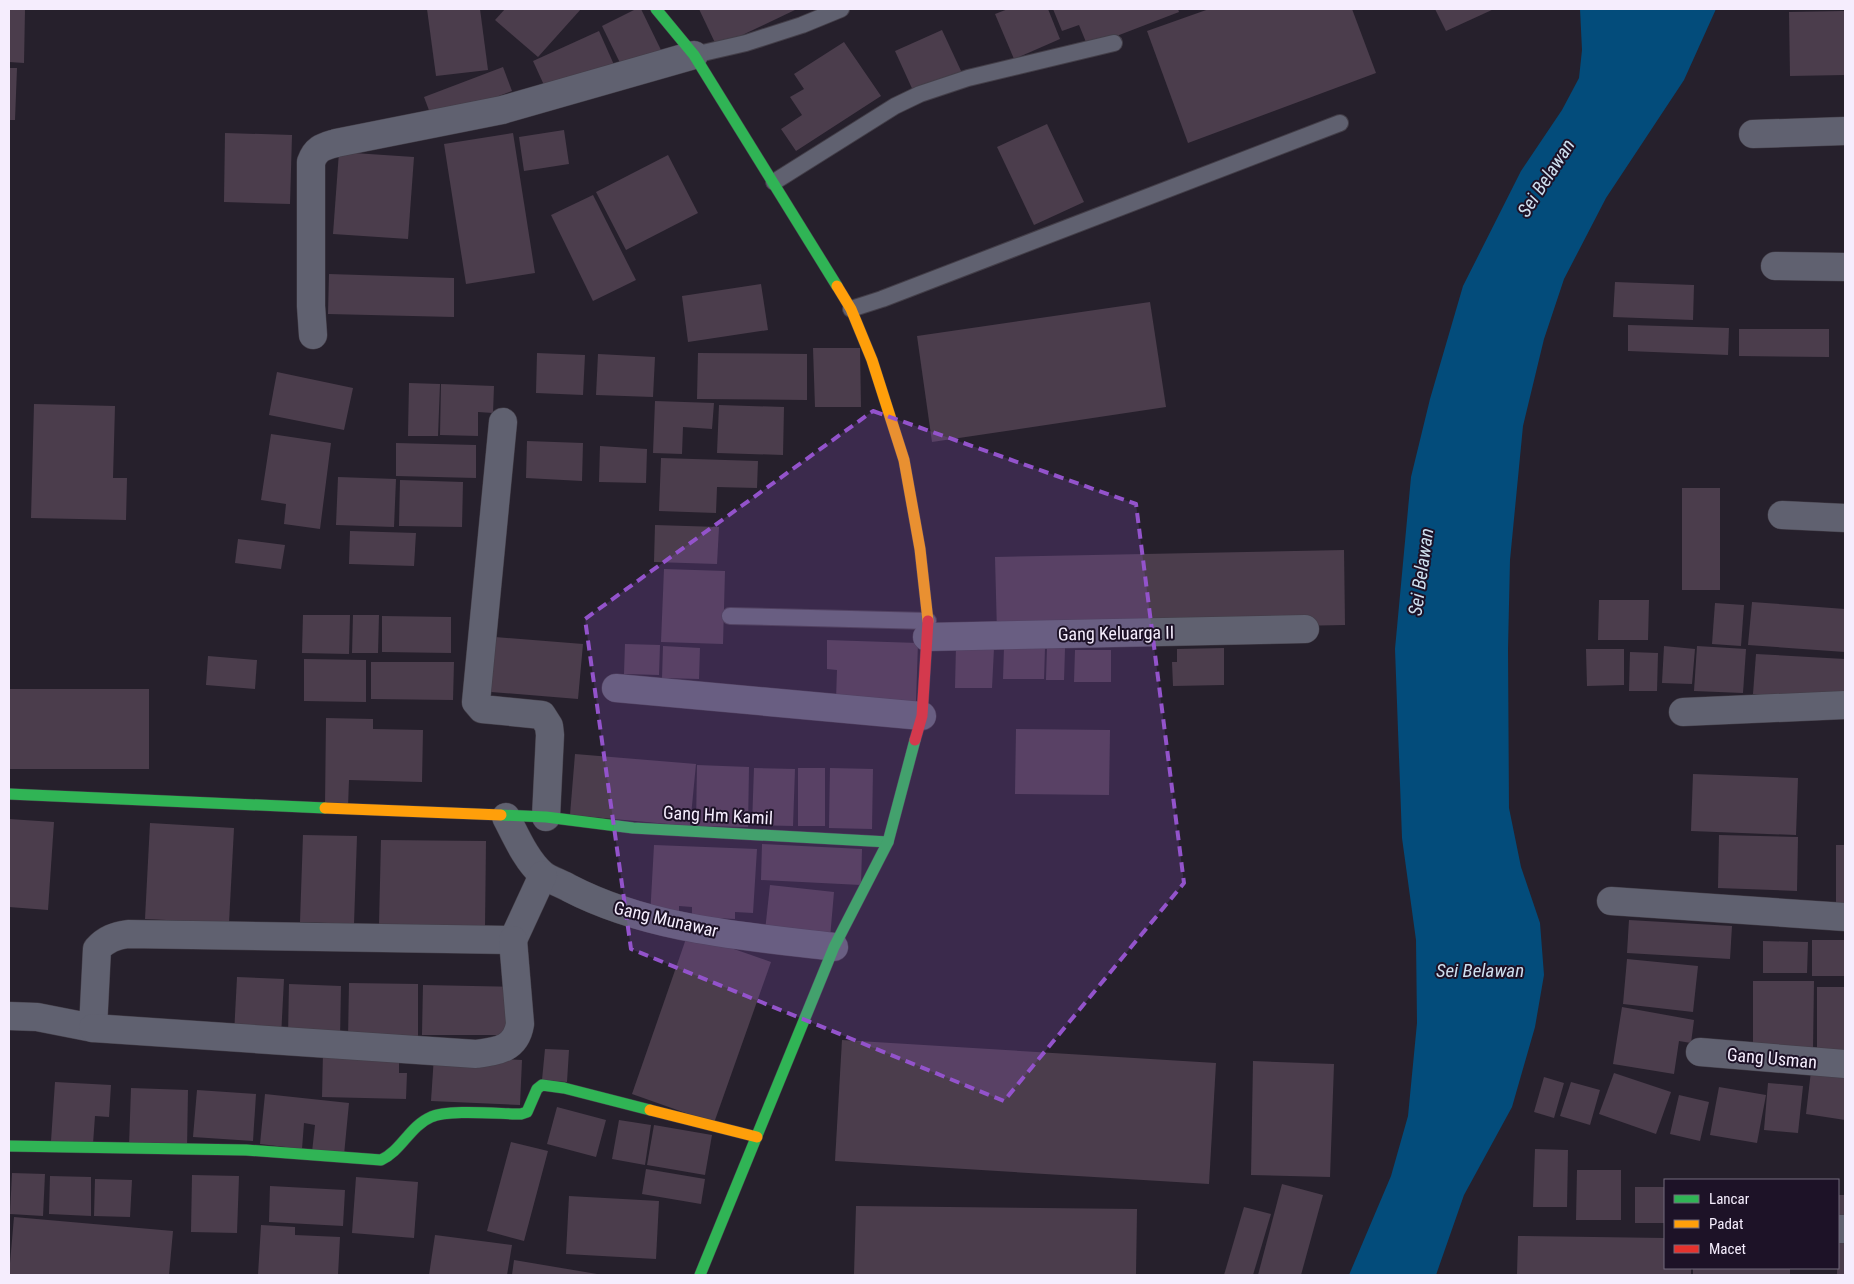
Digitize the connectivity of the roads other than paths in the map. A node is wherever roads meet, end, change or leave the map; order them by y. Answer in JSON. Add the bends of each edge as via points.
{"nodes":[{"id":1,"x":656,"y":9,"type":"edge"},
{"id":2,"x":841,"y":9,"type":"edge"},
{"id":3,"x":1114,"y":43,"type":"dead end"},
{"id":4,"x":694,"y":55,"type":"junction"},
{"id":5,"x":1340,"y":122,"type":"dead end"},
{"id":6,"x":1845,"y":131,"type":"edge"},
{"id":7,"x":1753,"y":134,"type":"dead end"},
{"id":8,"x":774,"y":182,"type":"junction"},
{"id":9,"x":1775,"y":266,"type":"dead end"},
{"id":10,"x":1845,"y":267,"type":"edge"},
{"id":11,"x":851,"y":308,"type":"junction"},
{"id":12,"x":313,"y":335,"type":"dead end"},
{"id":13,"x":502,"y":422,"type":"dead end"},
{"id":14,"x":1782,"y":515,"type":"dead end"},
{"id":15,"x":1845,"y":518,"type":"edge"},
{"id":16,"x":730,"y":616,"type":"dead end"},
{"id":17,"x":1305,"y":628,"type":"dead end"},
{"id":18,"x":928,"y":629,"type":"junction"},
{"id":19,"x":616,"y":688,"type":"dead end"},
{"id":20,"x":1845,"y":705,"type":"edge"},
{"id":21,"x":1683,"y":712,"type":"dead end"},
{"id":22,"x":922,"y":716,"type":"junction"},
{"id":23,"x":9,"y":794,"type":"edge"},
{"id":24,"x":506,"y":817,"type":"junction"},
{"id":25,"x":546,"y":817,"type":"junction"},
{"id":26,"x":888,"y":842,"type":"junction"},
{"id":27,"x":543,"y":875,"type":"junction"},
{"id":28,"x":1611,"y":901,"type":"dead end"},
{"id":29,"x":1845,"y":917,"type":"edge"},
{"id":30,"x":513,"y":940,"type":"junction"},
{"id":31,"x":834,"y":948,"type":"junction"},
{"id":32,"x":9,"y":1016,"type":"edge"},
{"id":33,"x":93,"y":1028,"type":"junction"},
{"id":34,"x":1700,"y":1052,"type":"dead end"},
{"id":35,"x":1845,"y":1064,"type":"edge"},
{"id":36,"x":757,"y":1137,"type":"junction"},
{"id":37,"x":9,"y":1146,"type":"edge"},
{"id":38,"x":700,"y":1275,"type":"edge"}],
"edges":[{"from":1,"to":4,"type":"street"},
{"from":2,"to":4,"type":"lane","via":[[746,43]]},
{"from":3,"to":8,"type":"lane","via":[[968,78],[920,94],[895,106]]},
{"from":4,"to":8,"type":"street"},
{"from":4,"to":12,"type":"street","via":[[502,110],[336,143],[314,152],[311,162]]},
{"from":5,"to":11,"type":"lane","via":[[882,299]]},
{"from":6,"to":7,"type":"street"},
{"from":8,"to":11,"type":"street"},
{"from":9,"to":10,"type":"street"},
{"from":11,"to":18,"type":"street","via":[[872,360],[904,460]]},
{"from":13,"to":25,"type":"street","via":[[476,702],[482,709],[542,715],[546,719],[550,735]]},
{"from":14,"to":15,"type":"street"},
{"from":16,"to":18,"type":"lane"},
{"from":17,"to":18,"type":"street","name":"Gang Keluarga II"},
{"from":18,"to":22,"type":"street"},
{"from":19,"to":22,"type":"street"},
{"from":20,"to":21,"type":"street"},
{"from":22,"to":26,"type":"street"},
{"from":23,"to":24,"type":"street","name":"Gang Hm Kamil"},
{"from":24,"to":25,"type":"street","name":"Gang Hm Kamil"},
{"from":24,"to":27,"type":"street","name":"Gang Munawar","via":[[529,859]]},
{"from":25,"to":26,"type":"street","name":"Gang Hm Kamil","via":[[633,828]]},
{"from":26,"to":31,"type":"street"},
{"from":27,"to":30,"type":"street"},
{"from":27,"to":31,"type":"street","name":"Gang Munawar","via":[[613,908],[658,921]]},
{"from":28,"to":29,"type":"street"},
{"from":30,"to":33,"type":"street","via":[[116,936],[97,949]]},
{"from":30,"to":33,"type":"street","via":[[520,1024],[518,1036],[498,1051],[476,1054]]},
{"from":31,"to":36,"type":"street"},
{"from":32,"to":33,"type":"street","via":[[37,1017]]},
{"from":34,"to":35,"type":"street","name":"Gang Usman"},
{"from":36,"to":37,"type":"street","via":[[542,1085],[527,1112],[431,1117],[404,1138],[392,1155],[381,1160],[246,1150]]},
{"from":36,"to":38,"type":"street"}]}
